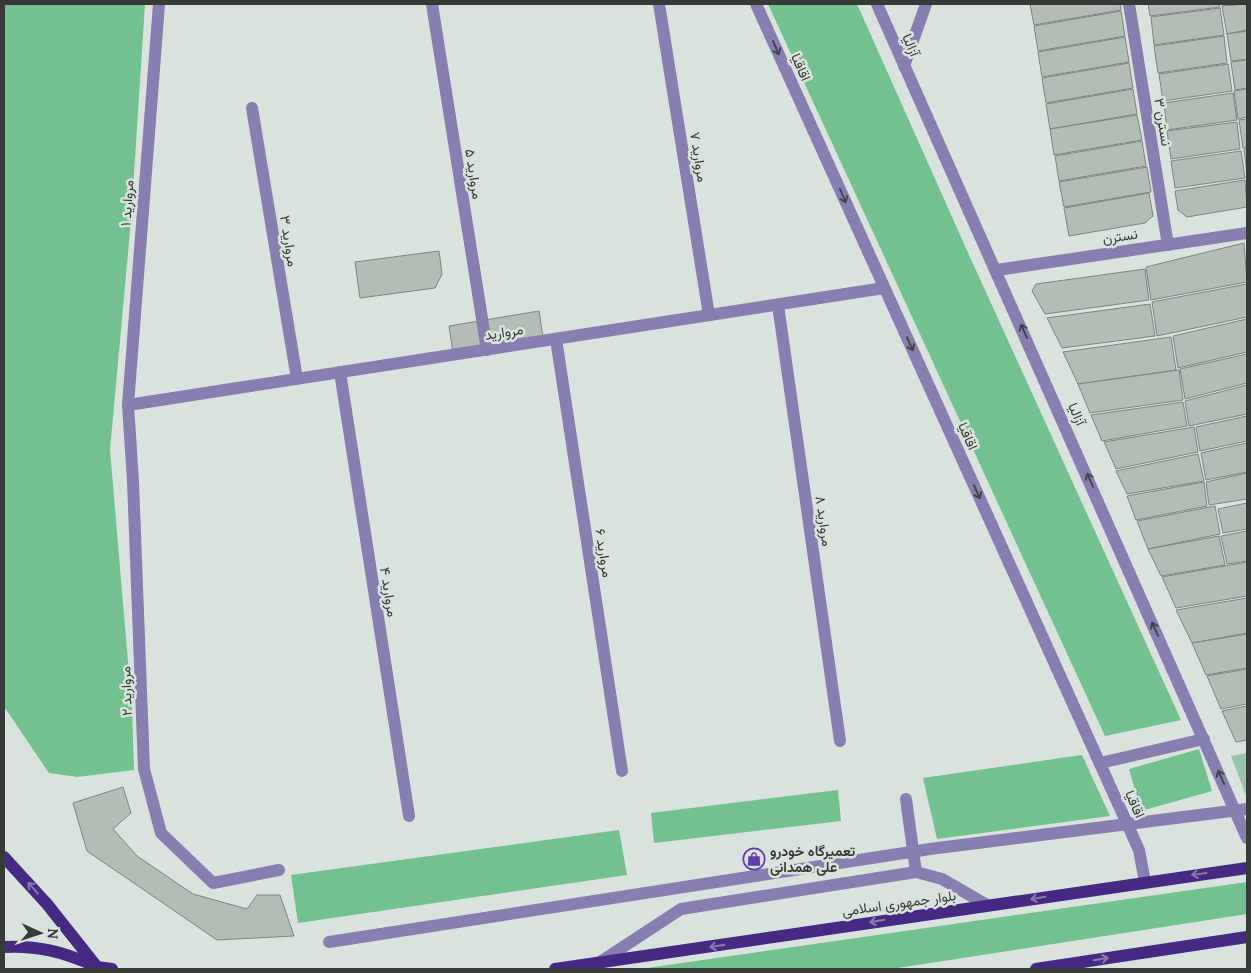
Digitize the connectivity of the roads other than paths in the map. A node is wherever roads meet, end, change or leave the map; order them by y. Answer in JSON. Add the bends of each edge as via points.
{"nodes":[{"id":1,"x":159,"y":4,"type":"edge"},
{"id":2,"x":432,"y":4,"type":"edge"},
{"id":3,"x":659,"y":4,"type":"edge"},
{"id":4,"x":756,"y":4,"type":"edge"},
{"id":5,"x":877,"y":4,"type":"edge"},
{"id":6,"x":926,"y":4,"type":"edge"},
{"id":7,"x":1129,"y":4,"type":"edge"},
{"id":8,"x":904,"y":66,"type":"junction"},
{"id":9,"x":252,"y":108,"type":"dead end"},
{"id":10,"x":1247,"y":233,"type":"edge"},
{"id":11,"x":1168,"y":245,"type":"junction"},
{"id":12,"x":997,"y":270,"type":"junction"},
{"id":13,"x":884,"y":288,"type":"junction"},
{"id":14,"x":778,"y":305,"type":"junction"},
{"id":15,"x":709,"y":316,"type":"junction"},
{"id":16,"x":556,"y":339,"type":"junction"},
{"id":17,"x":487,"y":350,"type":"junction"},
{"id":18,"x":340,"y":372,"type":"junction"},
{"id":19,"x":297,"y":379,"type":"junction"},
{"id":20,"x":128,"y":405,"type":"junction"},
{"id":21,"x":1204,"y":739,"type":"junction"},
{"id":22,"x":840,"y":741,"type":"dead end"},
{"id":23,"x":1100,"y":763,"type":"junction"},
{"id":24,"x":622,"y":771,"type":"dead end"},
{"id":25,"x":906,"y":799,"type":"dead end"},
{"id":26,"x":1241,"y":810,"type":"edge"},
{"id":27,"x":409,"y":816,"type":"dead end"},
{"id":28,"x":1128,"y":825,"type":"junction"},
{"id":29,"x":1247,"y":838,"type":"edge"},
{"id":30,"x":913,"y":852,"type":"junction"},
{"id":31,"x":4,"y":856,"type":"edge"},
{"id":32,"x":1247,"y":868,"type":"edge"},
{"id":33,"x":279,"y":870,"type":"dead end"},
{"id":34,"x":916,"y":872,"type":"junction"},
{"id":35,"x":1145,"y":882,"type":"junction"},
{"id":36,"x":987,"y":906,"type":"junction"},
{"id":37,"x":1247,"y":937,"type":"edge"},
{"id":38,"x":329,"y":942,"type":"dead end"},
{"id":39,"x":4,"y":947,"type":"edge"},
{"id":40,"x":596,"y":964,"type":"junction"},
{"id":41,"x":1084,"y":966,"type":"edge"},
{"id":42,"x":98,"y":968,"type":"edge"},
{"id":43,"x":112,"y":969,"type":"edge"},
{"id":44,"x":555,"y":969,"type":"edge"},
{"id":45,"x":1036,"y":969,"type":"edge"}],
"edges":[{"from":1,"to":20,"type":"street","name":"مروارید ۱"},
{"from":2,"to":17,"type":"street","name":"مروارید ۵"},
{"from":3,"to":15,"type":"street","name":"مروارید ۷"},
{"from":4,"to":13,"type":"street","name":"اقاقیا","one_way":true},
{"from":5,"to":8,"type":"street","name":"آزالیا"},
{"from":6,"to":8,"type":"street"},
{"from":7,"to":11,"type":"street","name":"نسترن ۳"},
{"from":8,"to":12,"type":"street","name":"آزالیا"},
{"from":9,"to":19,"type":"street","name":"مروارید ۳"},
{"from":10,"to":11,"type":"street","name":"نسترن"},
{"from":11,"to":12,"type":"street","name":"نسترن"},
{"from":21,"to":12,"type":"street","name":"آزالیا","one_way":true},
{"from":13,"to":14,"type":"street","name":"مروارید"},
{"from":13,"to":23,"type":"street","name":"اقاقیا","one_way":true},
{"from":14,"to":15,"type":"street","name":"مروارید"},
{"from":14,"to":22,"type":"street","name":"مروارید ۸"},
{"from":15,"to":16,"type":"street","name":"مروارید"},
{"from":16,"to":17,"type":"street","name":"مروارید"},
{"from":16,"to":24,"type":"street","name":"مروارید ۶"},
{"from":17,"to":18,"type":"street","name":"مروارید"},
{"from":18,"to":19,"type":"street","name":"مروارید"},
{"from":18,"to":27,"type":"street","name":"مروارید ۴"},
{"from":19,"to":20,"type":"street","name":"مروارید"},
{"from":20,"to":33,"type":"street","name":"مروارید ۲","via":[[144,769],[161,833],[213,882]]},
{"from":21,"to":23,"type":"street"},
{"from":26,"to":21,"type":"street","name":"آزالیا","one_way":true},
{"from":23,"to":28,"type":"street","name":"اقاقیا"},
{"from":25,"to":30,"type":"street"},
{"from":26,"to":28,"type":"street"},
{"from":26,"to":29,"type":"street","name":"آزالیا"},
{"from":28,"to":30,"type":"street"},
{"from":28,"to":35,"type":"street","name":"اقاقیا","via":[[1139,850]]},
{"from":30,"to":34,"type":"street"},
{"from":30,"to":38,"type":"street"},
{"from":42,"to":31,"type":"main road","one_way":true},
{"from":32,"to":35,"type":"main road","name":"بلوار جمهوری اسلامی","one_way":true},
{"from":34,"to":36,"type":"street","via":[[942,879]]},
{"from":34,"to":40,"type":"street","via":[[681,909]]},
{"from":35,"to":36,"type":"main road","name":"بلوار جمهوری اسلامی","one_way":true},
{"from":36,"to":40,"type":"main road","name":"بلوار جمهوری اسلامی","one_way":true},
{"from":41,"to":37,"type":"main road","one_way":true},
{"from":39,"to":42,"type":"main road","via":[[26,945],[63,952]]},
{"from":40,"to":44,"type":"main road","name":"بلوار جمهوری اسلامی"},
{"from":41,"to":45,"type":"main road"},
{"from":42,"to":43,"type":"main road"}]}
